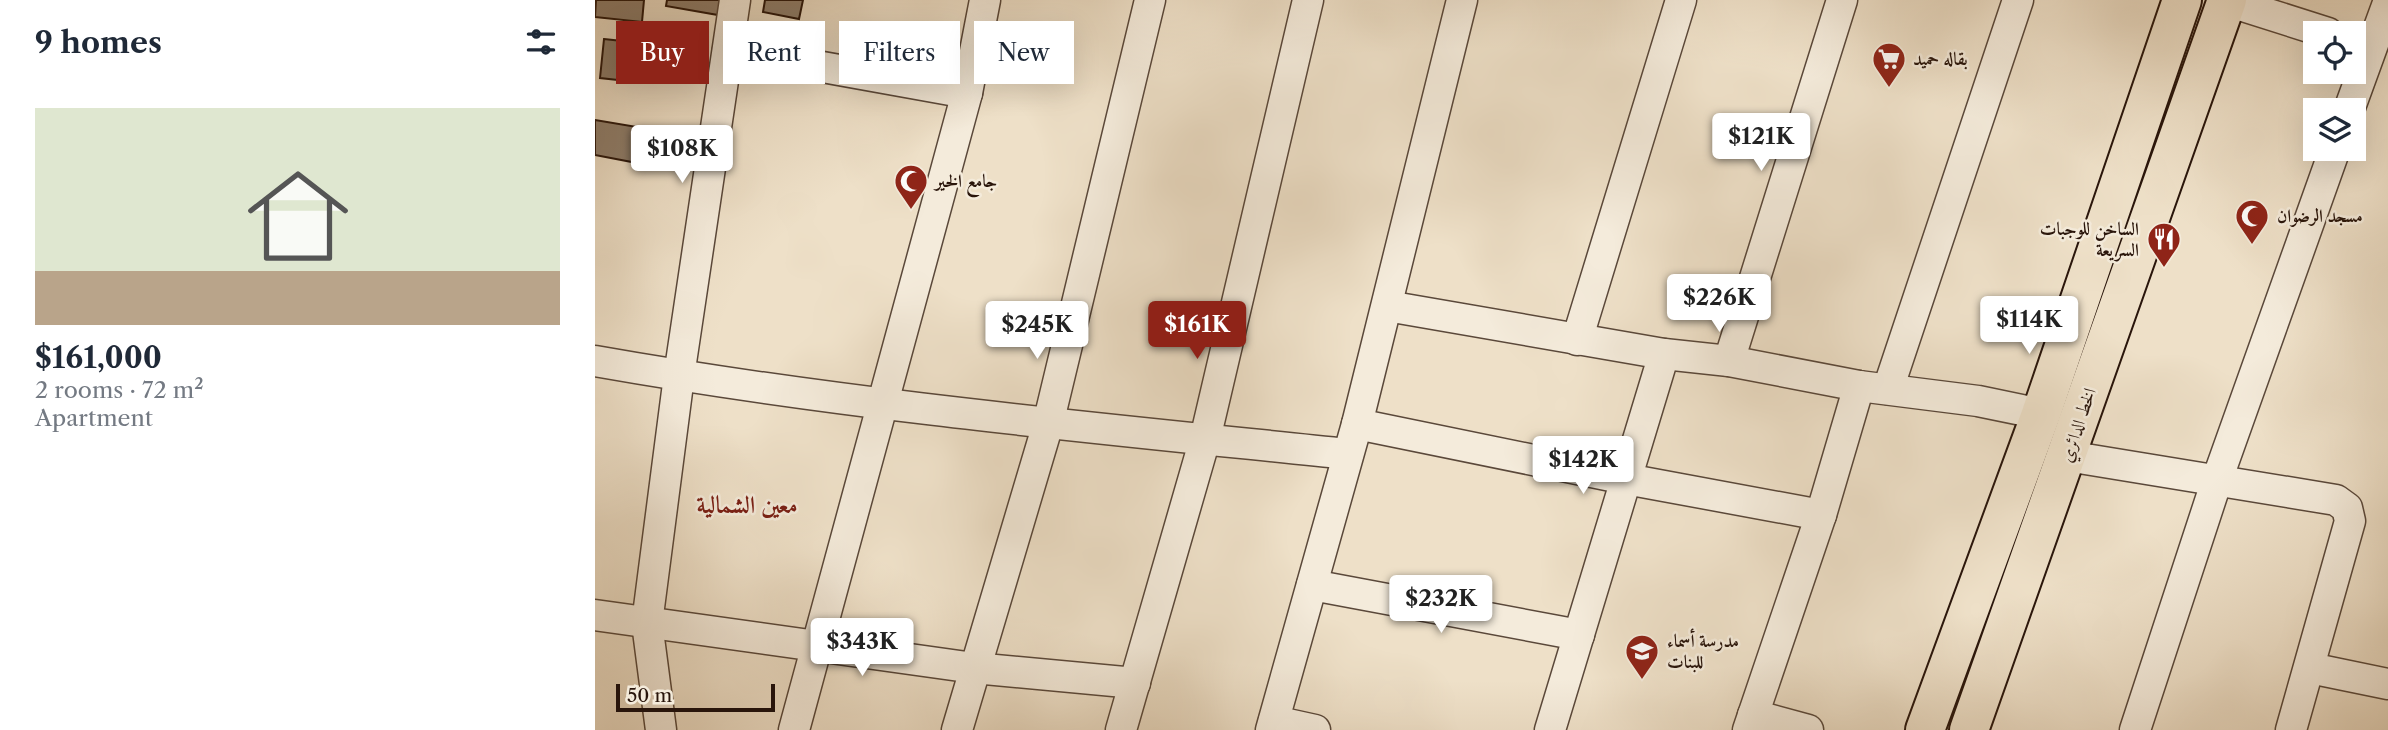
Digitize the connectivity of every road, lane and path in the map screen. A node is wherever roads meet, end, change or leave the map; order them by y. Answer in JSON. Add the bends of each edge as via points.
{"nodes":[{"id":1,"x":735,"y":0,"type":"edge"},
{"id":2,"x":985,"y":0,"type":"edge"},
{"id":3,"x":1150,"y":0,"type":"edge"},
{"id":4,"x":1308,"y":0,"type":"edge"},
{"id":5,"x":1462,"y":0,"type":"edge"},
{"id":6,"x":1681,"y":0,"type":"edge"},
{"id":7,"x":1842,"y":0,"type":"edge"},
{"id":8,"x":2018,"y":0,"type":"edge"},
{"id":9,"x":2182,"y":0,"type":"edge"},
{"id":10,"x":2226,"y":0,"type":"edge"},
{"id":11,"x":2388,"y":3,"type":"edge"},
{"id":12,"x":732,"y":21,"type":"edge"},
{"id":13,"x":2303,"y":25,"type":"edge"},
{"id":14,"x":2366,"y":39,"type":"edge"},
{"id":15,"x":825,"y":67,"type":"edge"},
{"id":16,"x":723,"y":83,"type":"edge"},
{"id":17,"x":967,"y":93,"type":"junction"},
{"id":18,"x":2331,"y":161,"type":"edge"},
{"id":19,"x":1387,"y":306,"type":"junction"},
{"id":20,"x":1577,"y":340,"type":"junction"},
{"id":21,"x":1664,"y":354,"type":"junction"},
{"id":22,"x":595,"y":361,"type":"edge"},
{"id":23,"x":1729,"y":361,"type":"junction"},
{"id":24,"x":679,"y":376,"type":"junction"},
{"id":25,"x":1859,"y":386,"type":"junction"},
{"id":26,"x":1888,"y":389,"type":"junction"},
{"id":27,"x":883,"y":403,"type":"junction"},
{"id":28,"x":2041,"y":414,"type":"junction"},
{"id":29,"x":1048,"y":424,"type":"junction"},
{"id":30,"x":1357,"y":424,"type":"junction"},
{"id":31,"x":1205,"y":439,"type":"junction"},
{"id":32,"x":1348,"y":454,"type":"junction"},
{"id":33,"x":2067,"y":456,"type":"junction"},
{"id":34,"x":1626,"y":479,"type":"junction"},
{"id":35,"x":2217,"y":481,"type":"junction"},
{"id":36,"x":1821,"y":515,"type":"junction"},
{"id":37,"x":1312,"y":585,"type":"junction"},
{"id":38,"x":595,"y":615,"type":"edge"},
{"id":39,"x":647,"y":623,"type":"junction"},
{"id":40,"x":1579,"y":635,"type":"junction"},
{"id":41,"x":817,"y":646,"type":"junction"},
{"id":42,"x":974,"y":668,"type":"junction"},
{"id":43,"x":2310,"y":668,"type":"junction"},
{"id":44,"x":1135,"y":683,"type":"junction"},
{"id":45,"x":2388,"y":684,"type":"edge"},
{"id":46,"x":1750,"y":722,"type":"edge"},
{"id":47,"x":1272,"y":725,"type":"edge"},
{"id":48,"x":661,"y":730,"type":"edge"},
{"id":49,"x":794,"y":730,"type":"edge"},
{"id":50,"x":957,"y":730,"type":"edge"},
{"id":51,"x":1121,"y":730,"type":"edge"},
{"id":52,"x":1315,"y":730,"type":"edge"},
{"id":53,"x":1550,"y":730,"type":"edge"},
{"id":54,"x":1808,"y":730,"type":"edge"},
{"id":55,"x":1925,"y":730,"type":"edge"},
{"id":56,"x":1969,"y":730,"type":"edge"},
{"id":57,"x":2135,"y":730,"type":"edge"},
{"id":58,"x":2291,"y":730,"type":"edge"}],
"edges":[{"from":1,"to":12,"type":"street"},
{"from":2,"to":17,"type":"street"},
{"from":3,"to":29,"type":"street"},
{"from":4,"to":31,"type":"street"},
{"from":5,"to":19,"type":"street"},
{"from":6,"to":20,"type":"street"},
{"from":7,"to":23,"type":"street"},
{"from":8,"to":26,"type":"street"},
{"from":9,"to":28,"type":"main road"},
{"from":10,"to":13,"type":"street"},
{"from":10,"to":33,"type":"main road","name":"الخط الدائري"},
{"from":11,"to":14,"type":"street"},
{"from":15,"to":17,"type":"street"},
{"from":16,"to":24,"type":"street"},
{"from":17,"to":27,"type":"street"},
{"from":18,"to":35,"type":"street"},
{"from":19,"to":20,"type":"street"},
{"from":19,"to":30,"type":"street"},
{"from":20,"to":21,"type":"street"},
{"from":21,"to":23,"type":"street"},
{"from":21,"to":34,"type":"street"},
{"from":22,"to":24,"type":"street"},
{"from":23,"to":25,"type":"street"},
{"from":24,"to":27,"type":"street"},
{"from":24,"to":39,"type":"street"},
{"from":25,"to":26,"type":"street"},
{"from":25,"to":36,"type":"street"},
{"from":26,"to":28,"type":"street"},
{"from":27,"to":29,"type":"street"},
{"from":27,"to":41,"type":"street"},
{"from":28,"to":55,"type":"main road"},
{"from":29,"to":31,"type":"street"},
{"from":29,"to":42,"type":"street"},
{"from":30,"to":32,"type":"street"},
{"from":30,"to":34,"type":"street"},
{"from":31,"to":32,"type":"street"},
{"from":31,"to":44,"type":"street"},
{"from":32,"to":37,"type":"street"},
{"from":33,"to":35,"type":"street"},
{"from":33,"to":56,"type":"main road","name":"الخط الدائري"},
{"from":34,"to":36,"type":"street"},
{"from":34,"to":40,"type":"street"},
{"from":35,"to":43,"type":"street","via":[[2336,500],[2347,508],[2350,521]]},
{"from":35,"to":57,"type":"street"},
{"from":36,"to":46,"type":"street"},
{"from":37,"to":40,"type":"street"},
{"from":37,"to":47,"type":"street"},
{"from":38,"to":39,"type":"street"},
{"from":39,"to":41,"type":"street"},
{"from":39,"to":48,"type":"street"},
{"from":40,"to":53,"type":"street"},
{"from":41,"to":42,"type":"street"},
{"from":41,"to":49,"type":"street"},
{"from":42,"to":44,"type":"street"},
{"from":42,"to":50,"type":"street"},
{"from":43,"to":45,"type":"street"},
{"from":43,"to":58,"type":"street"},
{"from":44,"to":51,"type":"street"},
{"from":46,"to":54,"type":"street"},
{"from":47,"to":52,"type":"street"}]}
